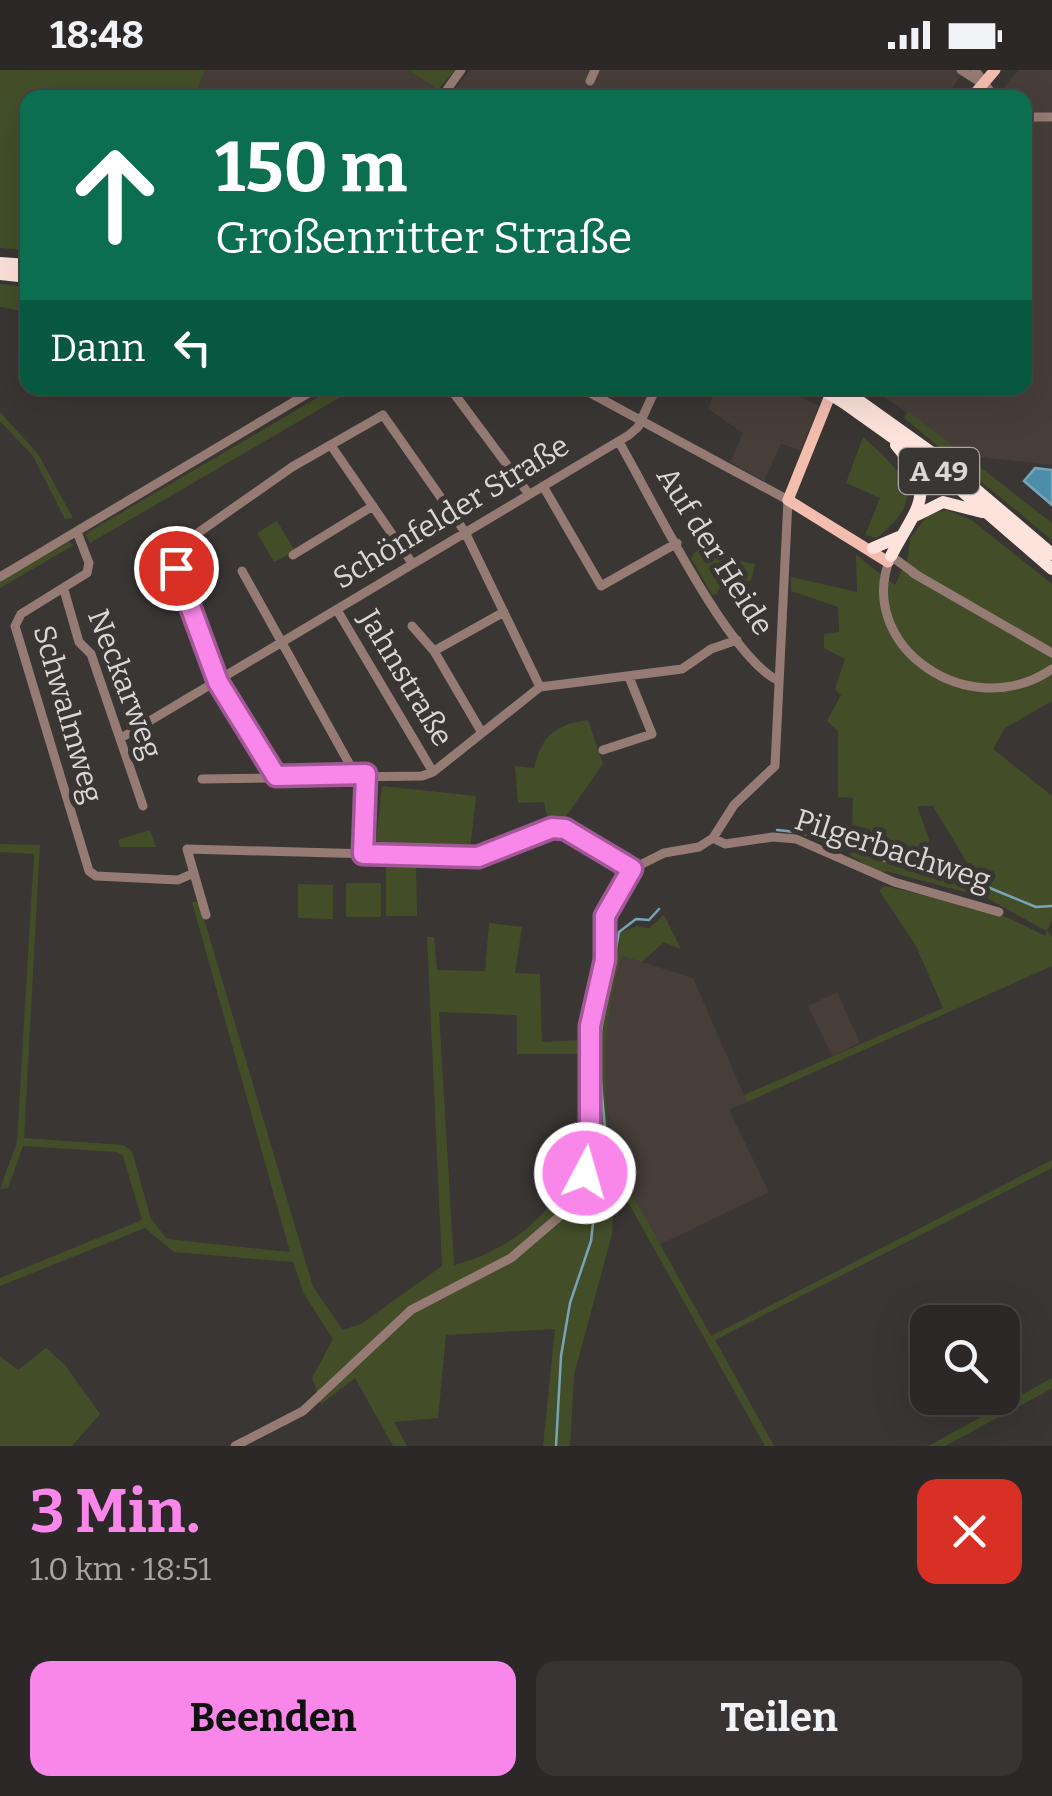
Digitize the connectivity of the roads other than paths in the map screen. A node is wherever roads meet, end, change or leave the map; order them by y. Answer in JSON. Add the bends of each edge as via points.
{"nodes":[{"id":1,"x":595,"y":70,"type":"edge"},
{"id":2,"x":961,"y":70,"type":"edge"},
{"id":3,"x":976,"y":70,"type":"edge"},
{"id":4,"x":995,"y":70,"type":"edge"},
{"id":5,"x":590,"y":81,"type":"dead end"},
{"id":6,"x":983,"y":84,"type":"junction"},
{"id":7,"x":978,"y":90,"type":"edge"},
{"id":8,"x":988,"y":90,"type":"edge"},
{"id":9,"x":305,"y":395,"type":"edge"},
{"id":10,"x":455,"y":395,"type":"edge"},
{"id":11,"x":594,"y":395,"type":"edge"},
{"id":12,"x":653,"y":395,"type":"edge"},
{"id":13,"x":840,"y":395,"type":"edge"},
{"id":14,"x":844,"y":395,"type":"edge"},
{"id":15,"x":845,"y":395,"type":"edge"},
{"id":16,"x":641,"y":421,"type":"junction"},
{"id":17,"x":877,"y":425,"type":"junction"},
{"id":18,"x":619,"y":442,"type":"junction"},
{"id":19,"x":332,"y":446,"type":"junction"},
{"id":20,"x":542,"y":486,"type":"junction"},
{"id":21,"x":528,"y":493,"type":"junction"},
{"id":22,"x":788,"y":500,"type":"junction"},
{"id":23,"x":373,"y":506,"type":"junction"},
{"id":24,"x":914,"y":516,"type":"junction"},
{"id":25,"x":997,"y":521,"type":"junction"},
{"id":26,"x":77,"y":532,"type":"junction"},
{"id":27,"x":466,"y":532,"type":"junction"},
{"id":28,"x":901,"y":536,"type":"junction"},
{"id":29,"x":678,"y":543,"type":"junction"},
{"id":30,"x":869,"y":547,"type":"junction"},
{"id":31,"x":1052,"y":554,"type":"edge"},
{"id":32,"x":293,"y":555,"type":"dead end"},
{"id":33,"x":889,"y":559,"type":"junction"},
{"id":34,"x":412,"y":563,"type":"junction"},
{"id":35,"x":1052,"y":569,"type":"edge"},
{"id":36,"x":242,"y":571,"type":"dead end"},
{"id":37,"x":0,"y":577,"type":"edge"},
{"id":38,"x":64,"y":590,"type":"junction"},
{"id":39,"x":337,"y":610,"type":"junction"},
{"id":40,"x":504,"y":612,"type":"junction"},
{"id":41,"x":412,"y":626,"type":"dead end"},
{"id":42,"x":737,"y":640,"type":"junction"},
{"id":43,"x":283,"y":642,"type":"junction"},
{"id":44,"x":434,"y":651,"type":"junction"},
{"id":45,"x":1052,"y":653,"type":"edge"},
{"id":46,"x":1052,"y":669,"type":"edge"},
{"id":47,"x":629,"y":677,"type":"junction"},
{"id":48,"x":776,"y":680,"type":"junction"},
{"id":49,"x":218,"y":682,"type":"junction"},
{"id":50,"x":540,"y":686,"type":"junction"},
{"id":51,"x":482,"y":733,"type":"junction"},
{"id":52,"x":121,"y":738,"type":"junction"},
{"id":53,"x":603,"y":750,"type":"dead end"},
{"id":54,"x":433,"y":772,"type":"junction"},
{"id":55,"x":361,"y":774,"type":"junction"},
{"id":56,"x":276,"y":776,"type":"junction"},
{"id":57,"x":202,"y":779,"type":"dead end"},
{"id":58,"x":143,"y":806,"type":"dead end"},
{"id":59,"x":713,"y":838,"type":"junction"},
{"id":60,"x":363,"y":854,"type":"junction"},
{"id":61,"x":632,"y":869,"type":"junction"},
{"id":62,"x":194,"y":873,"type":"junction"},
{"id":63,"x":999,"y":912,"type":"dead end"},
{"id":64,"x":206,"y":914,"type":"dead end"},
{"id":65,"x":234,"y":1446,"type":"edge"}],
"edges":[{"from":1,"to":5,"type":"street"},
{"from":2,"to":6,"type":"street"},
{"from":3,"to":6,"type":"street"},
{"from":4,"to":6,"type":"main road"},
{"from":6,"to":7,"type":"main road"},
{"from":6,"to":8,"type":"street"},
{"from":9,"to":26,"type":"street"},
{"from":10,"to":21,"type":"street"},
{"from":11,"to":16,"type":"street"},
{"from":12,"to":16,"type":"street"},
{"from":13,"to":22,"type":"main road"},
{"from":14,"to":17,"type":"highway","number":"A 49"},
{"from":15,"to":31,"type":"highway","number":"A 49","via":[[939,458]]},
{"from":16,"to":18,"type":"street","name":"Schönfelder Straße"},
{"from":16,"to":22,"type":"street"},
{"from":17,"to":24,"type":"highway","via":[[922,480]]},
{"from":17,"to":25,"type":"highway","number":"A 49"},
{"from":18,"to":20,"type":"street","name":"Schönfelder Straße"},
{"from":18,"to":29,"type":"street","name":"Auf der Heide"},
{"from":19,"to":23,"type":"street"},
{"from":19,"to":27,"type":"street","via":[[383,415]]},
{"from":19,"to":49,"type":"street","via":[[228,510],[180,550],[177,577]]},
{"from":20,"to":21,"type":"street","name":"Schönfelder Straße"},
{"from":20,"to":29,"type":"street","via":[[601,586]]},
{"from":21,"to":27,"type":"street","name":"Schönfelder Straße"},
{"from":22,"to":30,"type":"main road"},
{"from":22,"to":48,"type":"street"},
{"from":23,"to":32,"type":"street"},
{"from":23,"to":34,"type":"street"},
{"from":24,"to":25,"type":"highway","via":[[949,502]]},
{"from":24,"to":28,"type":"highway"},
{"from":25,"to":35,"type":"highway","number":"A 49"},
{"from":26,"to":37,"type":"street"},
{"from":26,"to":38,"type":"street","name":"Neckarweg","via":[[86,572]]},
{"from":27,"to":34,"type":"street","name":"Schönfelder Straße"},
{"from":27,"to":40,"type":"street"},
{"from":28,"to":30,"type":"highway"},
{"from":28,"to":33,"type":"highway"},
{"from":29,"to":42,"type":"street","name":"Auf der Heide"},
{"from":30,"to":33,"type":"main road"},
{"from":33,"to":45,"type":"street"},
{"from":33,"to":46,"type":"street","via":[[885,588],[894,626],[935,674],[992,690]]},
{"from":34,"to":39,"type":"street","name":"Schönfelder Straße"},
{"from":36,"to":43,"type":"street"},
{"from":38,"to":52,"type":"street","name":"Neckarweg"},
{"from":38,"to":62,"type":"street","name":"Schwalmweg","via":[[21,614],[15,626],[92,875],[178,880]]},
{"from":39,"to":43,"type":"street","name":"Schönfelder Straße"},
{"from":39,"to":54,"type":"street","name":"Jahnstraße"},
{"from":40,"to":44,"type":"street"},
{"from":40,"to":50,"type":"street"},
{"from":41,"to":44,"type":"street"},
{"from":42,"to":47,"type":"street","via":[[682,669]]},
{"from":42,"to":48,"type":"street","name":"Auf der Heide"},
{"from":43,"to":49,"type":"street","name":"Schönfelder Straße"},
{"from":43,"to":55,"type":"street"},
{"from":44,"to":51,"type":"street"},
{"from":47,"to":50,"type":"street"},
{"from":47,"to":53,"type":"street","via":[[652,734]]},
{"from":48,"to":59,"type":"street","via":[[776,766],[734,805]]},
{"from":49,"to":52,"type":"street","name":"Schönfelder Straße"},
{"from":49,"to":56,"type":"street"},
{"from":50,"to":51,"type":"street"},
{"from":51,"to":54,"type":"street"},
{"from":52,"to":58,"type":"street","name":"Neckarweg"},
{"from":54,"to":55,"type":"street"},
{"from":55,"to":56,"type":"street"},
{"from":55,"to":60,"type":"street"},
{"from":56,"to":57,"type":"street"},
{"from":59,"to":61,"type":"street","name":"Pilgerbachweg"},
{"from":59,"to":63,"type":"street","name":"Pilgerbachweg","via":[[725,844],[796,838],[894,882]]},
{"from":60,"to":61,"type":"street","via":[[478,857],[552,828],[565,829]]},
{"from":60,"to":62,"type":"street","via":[[186,849]]},
{"from":61,"to":65,"type":"street","via":[[606,910],[605,960],[590,1026],[589,1151],[578,1190],[553,1226],[511,1258],[411,1310],[302,1410]]},
{"from":62,"to":64,"type":"street"}]}
